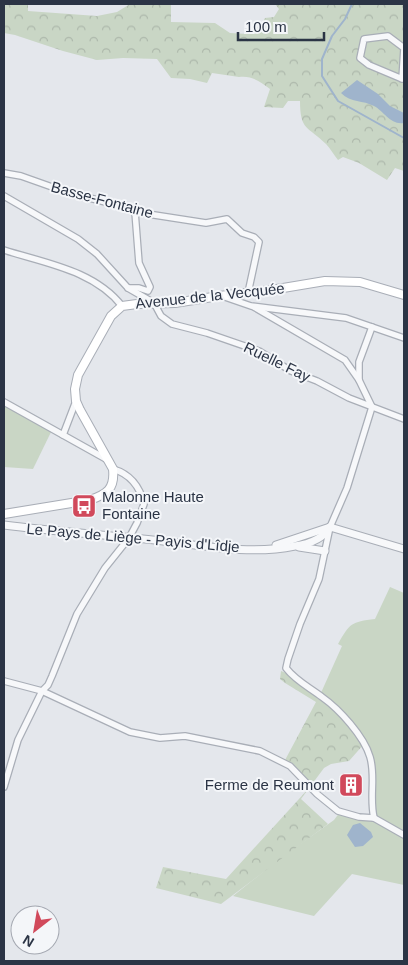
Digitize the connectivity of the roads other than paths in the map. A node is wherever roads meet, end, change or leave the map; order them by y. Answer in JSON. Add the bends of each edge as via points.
{"nodes":[{"id":1,"x":403,"y":79,"type":"edge"},
{"id":2,"x":4,"y":173,"type":"edge"},
{"id":3,"x":4,"y":196,"type":"edge"},
{"id":4,"x":135,"y":212,"type":"junction"},
{"id":5,"x":4,"y":250,"type":"edge"},
{"id":6,"x":128,"y":288,"type":"junction"},
{"id":7,"x":248,"y":293,"type":"junction"},
{"id":8,"x":404,"y":295,"type":"edge"},
{"id":9,"x":219,"y":296,"type":"junction"},
{"id":10,"x":154,"y":303,"type":"junction"},
{"id":11,"x":122,"y":306,"type":"junction"},
{"id":12,"x":251,"y":306,"type":"junction"},
{"id":13,"x":372,"y":327,"type":"junction"},
{"id":14,"x":404,"y":338,"type":"edge"},
{"id":15,"x":359,"y":380,"type":"junction"},
{"id":16,"x":76,"y":401,"type":"junction"},
{"id":17,"x":4,"y":402,"type":"edge"},
{"id":18,"x":372,"y":407,"type":"junction"},
{"id":19,"x":404,"y":419,"type":"edge"},
{"id":20,"x":64,"y":435,"type":"junction"},
{"id":21,"x":108,"y":460,"type":"junction"},
{"id":22,"x":113,"y":469,"type":"junction"},
{"id":23,"x":4,"y":514,"type":"edge"},
{"id":24,"x":4,"y":525,"type":"edge"},
{"id":25,"x":330,"y":527,"type":"junction"},
{"id":26,"x":130,"y":538,"type":"junction"},
{"id":27,"x":294,"y":547,"type":"junction"},
{"id":28,"x":262,"y":549,"type":"junction"},
{"id":29,"x":404,"y":549,"type":"edge"},
{"id":30,"x":324,"y":551,"type":"junction"},
{"id":31,"x":4,"y":681,"type":"edge"},
{"id":32,"x":42,"y":691,"type":"junction"},
{"id":33,"x":4,"y":787,"type":"edge"},
{"id":34,"x":374,"y":818,"type":"junction"},
{"id":35,"x":404,"y":835,"type":"edge"}],
"edges":[{"from":1,"to":1,"type":"street","via":[[360,58],[364,39],[388,36],[404,48]]},
{"from":2,"to":4,"type":"street","name":"Basse-Fontaine"},
{"from":3,"to":6,"type":"street","via":[[78,239],[97,254]]},
{"from":4,"to":6,"type":"street","via":[[139,263],[150,287],[148,291]]},
{"from":4,"to":7,"type":"street","name":"Basse-Fontaine","via":[[206,223],[227,218],[242,233],[254,237],[259,248]]},
{"from":5,"to":11,"type":"street","via":[[87,277],[107,290]]},
{"from":6,"to":10,"type":"street"},
{"from":7,"to":8,"type":"main road","name":"Avenue de la Vecquée","via":[[332,281],[360,282]]},
{"from":7,"to":9,"type":"main road","name":"Avenue de la Vecquée"},
{"from":9,"to":10,"type":"main road","name":"Avenue de la Vecquée"},
{"from":9,"to":12,"type":"street"},
{"from":10,"to":11,"type":"main road","name":"Avenue de la Vecquée"},
{"from":10,"to":18,"type":"street","name":"Ruelle Fay","via":[[161,316],[172,324],[258,351],[291,371]]},
{"from":11,"to":16,"type":"main road","name":"Avenue de la Vecquée","via":[[111,316],[84,362],[75,389]]},
{"from":12,"to":13,"type":"street","via":[[340,317]]},
{"from":12,"to":15,"type":"street","via":[[345,360]]},
{"from":13,"to":14,"type":"street"},
{"from":13,"to":15,"type":"street","via":[[359,362]]},
{"from":15,"to":18,"type":"street"},
{"from":16,"to":20,"type":"street"},
{"from":16,"to":21,"type":"main road"},
{"from":17,"to":20,"type":"street"},
{"from":18,"to":19,"type":"street","name":"Ruelle Fay"},
{"from":18,"to":25,"type":"street"},
{"from":20,"to":21,"type":"street"},
{"from":21,"to":22,"type":"main road"},
{"from":22,"to":23,"type":"main road","via":[[111,488],[103,495]]},
{"from":22,"to":26,"type":"street","via":[[137,485],[144,504]]},
{"from":24,"to":26,"type":"street","name":"Le Pays de Liège - Payis d'Lîdje"},
{"from":25,"to":27,"type":"street","name":"Le Pays de Liège - Payis d'Lîdje","via":[[325,535]]},
{"from":25,"to":28,"type":"street","name":"Le Pays de Liège - Payis d'Lîdje"},
{"from":25,"to":29,"type":"street"},
{"from":25,"to":30,"type":"street"},
{"from":26,"to":28,"type":"street","name":"Le Pays de Liège - Payis d'Lîdje"},
{"from":26,"to":32,"type":"street","via":[[106,567],[77,614],[52,676]]},
{"from":27,"to":28,"type":"street","name":"Le Pays de Liège - Payis d'Lîdje"},
{"from":27,"to":30,"type":"street"},
{"from":30,"to":34,"type":"street","via":[[319,579],[286,668],[301,683],[323,697],[360,736],[370,755],[374,774],[371,802]]},
{"from":31,"to":32,"type":"street"},
{"from":32,"to":33,"type":"street","via":[[18,740]]},
{"from":32,"to":34,"type":"street","via":[[130,732],[160,738],[185,736],[260,751],[290,766],[338,811],[359,818]]},
{"from":34,"to":35,"type":"street"}]}
